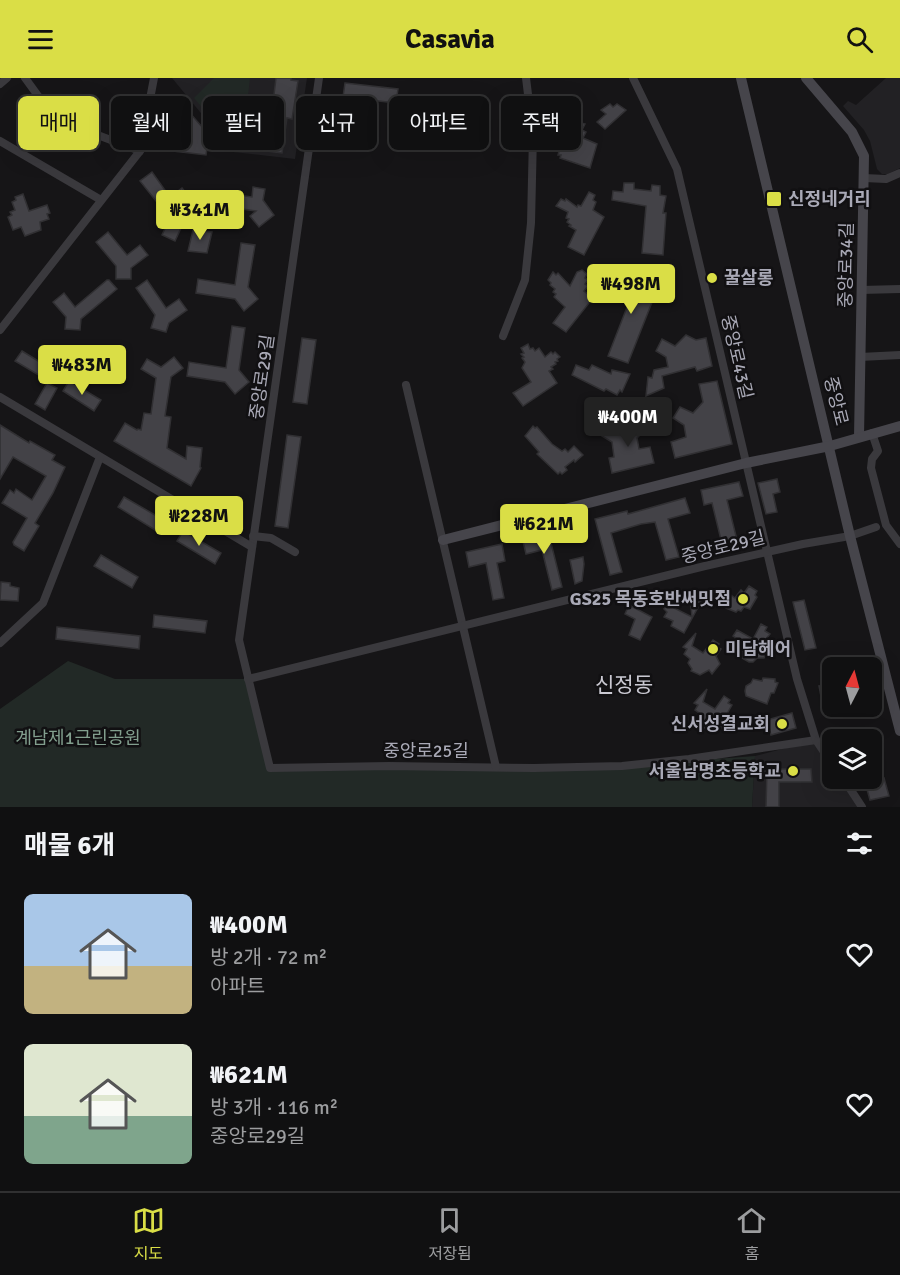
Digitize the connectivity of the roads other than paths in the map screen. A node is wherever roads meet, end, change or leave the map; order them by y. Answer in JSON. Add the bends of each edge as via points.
{"nodes":[{"id":1,"x":7,"y":78,"type":"edge"},
{"id":2,"x":25,"y":78,"type":"edge"},
{"id":3,"x":154,"y":78,"type":"edge"},
{"id":4,"x":319,"y":78,"type":"edge"},
{"id":5,"x":526,"y":78,"type":"edge"},
{"id":6,"x":633,"y":78,"type":"edge"},
{"id":7,"x":741,"y":78,"type":"edge"},
{"id":8,"x":806,"y":78,"type":"edge"},
{"id":9,"x":0,"y":84,"type":"edge"},
{"id":10,"x":0,"y":141,"type":"edge"},
{"id":11,"x":140,"y":151,"type":"junction"},
{"id":12,"x":900,"y":173,"type":"edge"},
{"id":13,"x":864,"y":178,"type":"junction"},
{"id":14,"x":101,"y":200,"type":"junction"},
{"id":15,"x":900,"y":288,"type":"edge"},
{"id":16,"x":861,"y":290,"type":"junction"},
{"id":17,"x":0,"y":330,"type":"edge"},
{"id":18,"x":503,"y":336,"type":"dead end"},
{"id":19,"x":900,"y":355,"type":"edge"},
{"id":20,"x":860,"y":357,"type":"junction"},
{"id":21,"x":406,"y":385,"type":"dead end"},
{"id":22,"x":0,"y":397,"type":"edge"},
{"id":23,"x":900,"y":426,"type":"edge"},
{"id":24,"x":872,"y":433,"type":"junction"},
{"id":25,"x":859,"y":437,"type":"junction"},
{"id":26,"x":830,"y":446,"type":"junction"},
{"id":27,"x":100,"y":457,"type":"junction"},
{"id":28,"x":746,"y":463,"type":"junction"},
{"id":29,"x":876,"y":527,"type":"dead end"},
{"id":30,"x":253,"y":536,"type":"junction"},
{"id":31,"x":850,"y":536,"type":"junction"},
{"id":32,"x":443,"y":540,"type":"junction"},
{"id":33,"x":900,"y":544,"type":"edge"},
{"id":34,"x":252,"y":547,"type":"junction"},
{"id":35,"x":295,"y":552,"type":"dead end"},
{"id":36,"x":768,"y":552,"type":"junction"},
{"id":37,"x":464,"y":626,"type":"junction"},
{"id":38,"x":0,"y":643,"type":"edge"},
{"id":39,"x":248,"y":679,"type":"junction"},
{"id":40,"x":900,"y":731,"type":"edge"},
{"id":41,"x":816,"y":740,"type":"junction"},
{"id":42,"x":822,"y":749,"type":"edge"},
{"id":43,"x":496,"y":767,"type":"junction"},
{"id":44,"x":270,"y":768,"type":"joint"},
{"id":45,"x":850,"y":789,"type":"edge"},
{"id":46,"x":862,"y":807,"type":"edge"}],
"edges":[{"from":1,"to":9,"type":"street"},
{"from":2,"to":11,"type":"street","via":[[55,118]]},
{"from":3,"to":11,"type":"street"},
{"from":4,"to":30,"type":"street","name":"중앙로29길"},
{"from":5,"to":18,"type":"street","via":[[533,135],[531,223],[525,280]]},
{"from":6,"to":28,"type":"street","name":"중앙로43길","via":[[677,169]]},
{"from":7,"to":26,"type":"street","name":"중앙로"},
{"from":8,"to":13,"type":"street","name":"중앙로34길","via":[[852,132],[864,156]]},
{"from":10,"to":14,"type":"street"},
{"from":11,"to":14,"type":"street"},
{"from":12,"to":13,"type":"street","via":[[886,178]]},
{"from":13,"to":16,"type":"street","name":"중앙로34길"},
{"from":14,"to":17,"type":"street"},
{"from":15,"to":16,"type":"street"},
{"from":16,"to":20,"type":"street","name":"중앙로34길"},
{"from":19,"to":20,"type":"street"},
{"from":20,"to":25,"type":"street","name":"중앙로34길"},
{"from":21,"to":32,"type":"street"},
{"from":22,"to":27,"type":"street"},
{"from":23,"to":24,"type":"street"},
{"from":24,"to":25,"type":"street"},
{"from":24,"to":33,"type":"street","via":[[878,451],[871,468],[886,525]]},
{"from":25,"to":26,"type":"street"},
{"from":26,"to":28,"type":"street"},
{"from":26,"to":31,"type":"street","name":"중앙로"},
{"from":27,"to":34,"type":"street"},
{"from":27,"to":38,"type":"street","via":[[43,603]]},
{"from":28,"to":32,"type":"street"},
{"from":28,"to":36,"type":"street","name":"중앙로43길"},
{"from":29,"to":31,"type":"street","name":"중앙로29길"},
{"from":30,"to":34,"type":"street","name":"중앙로29길"},
{"from":30,"to":35,"type":"street","via":[[271,538]]},
{"from":31,"to":36,"type":"street","name":"중앙로29길"},
{"from":31,"to":40,"type":"street","name":"중앙로"},
{"from":32,"to":37,"type":"street"},
{"from":34,"to":39,"type":"street","name":"중앙로29길","via":[[239,640]]},
{"from":36,"to":37,"type":"street","name":"중앙로29길"},
{"from":36,"to":41,"type":"street","name":"중앙로43길","via":[[797,679]]},
{"from":37,"to":39,"type":"street","name":"중앙로29길"},
{"from":37,"to":43,"type":"street"},
{"from":39,"to":44,"type":"street","name":"중앙로29길"},
{"from":41,"to":42,"type":"street","name":"중앙로43길"},
{"from":41,"to":43,"type":"street","name":"중앙로25길","via":[[652,764]]},
{"from":43,"to":44,"type":"street","name":"중앙로25길"},
{"from":45,"to":46,"type":"street"}]}
